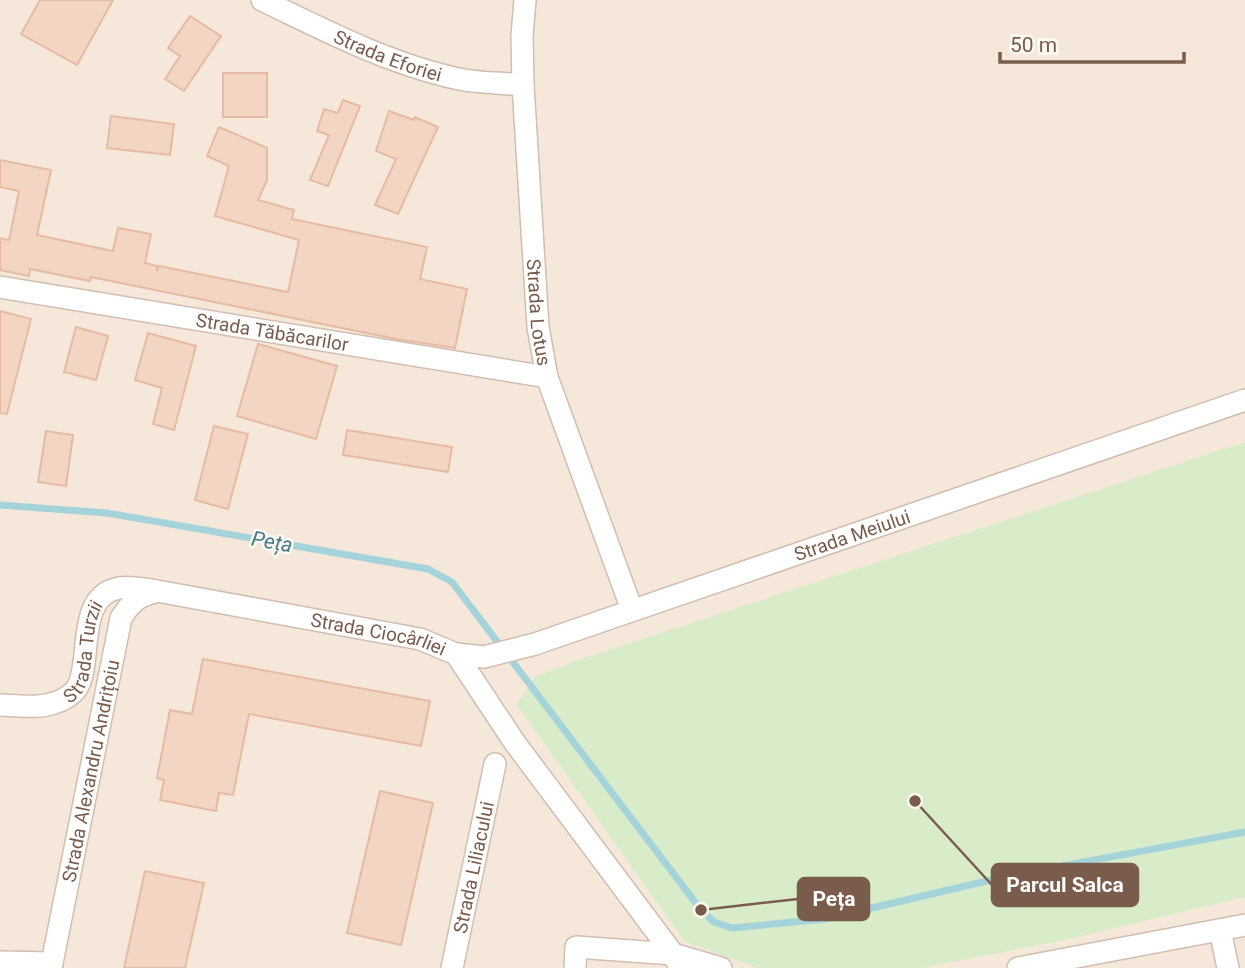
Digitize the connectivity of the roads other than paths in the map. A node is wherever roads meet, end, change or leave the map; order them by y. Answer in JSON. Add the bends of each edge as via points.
{"nodes":[{"id":1,"x":262,"y":0,"type":"edge"},
{"id":2,"x":525,"y":0,"type":"edge"},
{"id":3,"x":523,"y":85,"type":"junction"},
{"id":4,"x":0,"y":287,"type":"edge"},
{"id":5,"x":547,"y":377,"type":"junction"},
{"id":6,"x":1245,"y":400,"type":"edge"},
{"id":7,"x":157,"y":591,"type":"junction"},
{"id":8,"x":632,"y":610,"type":"junction"},
{"id":9,"x":456,"y":654,"type":"junction"},
{"id":10,"x":0,"y":705,"type":"edge"},
{"id":11,"x":495,"y":764,"type":"dead end"},
{"id":12,"x":1245,"y":925,"type":"edge"},
{"id":13,"x":1220,"y":930,"type":"junction"},
{"id":14,"x":576,"y":957,"type":"edge"},
{"id":15,"x":676,"y":961,"type":"edge"},
{"id":16,"x":0,"y":962,"type":"edge"},
{"id":17,"x":52,"y":966,"type":"edge"},
{"id":18,"x":452,"y":968,"type":"edge"},
{"id":19,"x":721,"y":968,"type":"edge"},
{"id":20,"x":1018,"y":968,"type":"edge"},
{"id":21,"x":1228,"y":968,"type":"edge"}],
"edges":[{"from":1,"to":3,"type":"street","name":"Strada Eforiei","via":[[346,40],[431,72]]},
{"from":2,"to":3,"type":"street","name":"Strada Lotus"},
{"from":3,"to":5,"type":"street","name":"Strada Lotus","via":[[538,327]]},
{"from":4,"to":5,"type":"street","name":"Strada Tăbăcarilor"},
{"from":5,"to":8,"type":"street","name":"Strada Lotus"},
{"from":6,"to":8,"type":"street","name":"Strada Meiului"},
{"from":7,"to":9,"type":"street","name":"Strada Ciocârliei","via":[[420,639]]},
{"from":7,"to":10,"type":"street","name":"Strada Turzii","via":[[120,588],[102,597],[89,619],[77,688],[66,697],[33,707]]},
{"from":7,"to":17,"type":"street","name":"Strada Alexandru Andrițoiu","via":[[143,594],[121,618]]},
{"from":8,"to":9,"type":"street","name":"Strada Meiului","via":[[484,657]]},
{"from":9,"to":15,"type":"street","name":"Strada Ciocârliei","via":[[515,743]]},
{"from":11,"to":18,"type":"street","name":"Strada Liliacului"},
{"from":12,"to":13,"type":"street"},
{"from":13,"to":20,"type":"street"},
{"from":13,"to":21,"type":"street"},
{"from":14,"to":15,"type":"street"},
{"from":15,"to":19,"type":"street"},
{"from":16,"to":17,"type":"street"}]}
